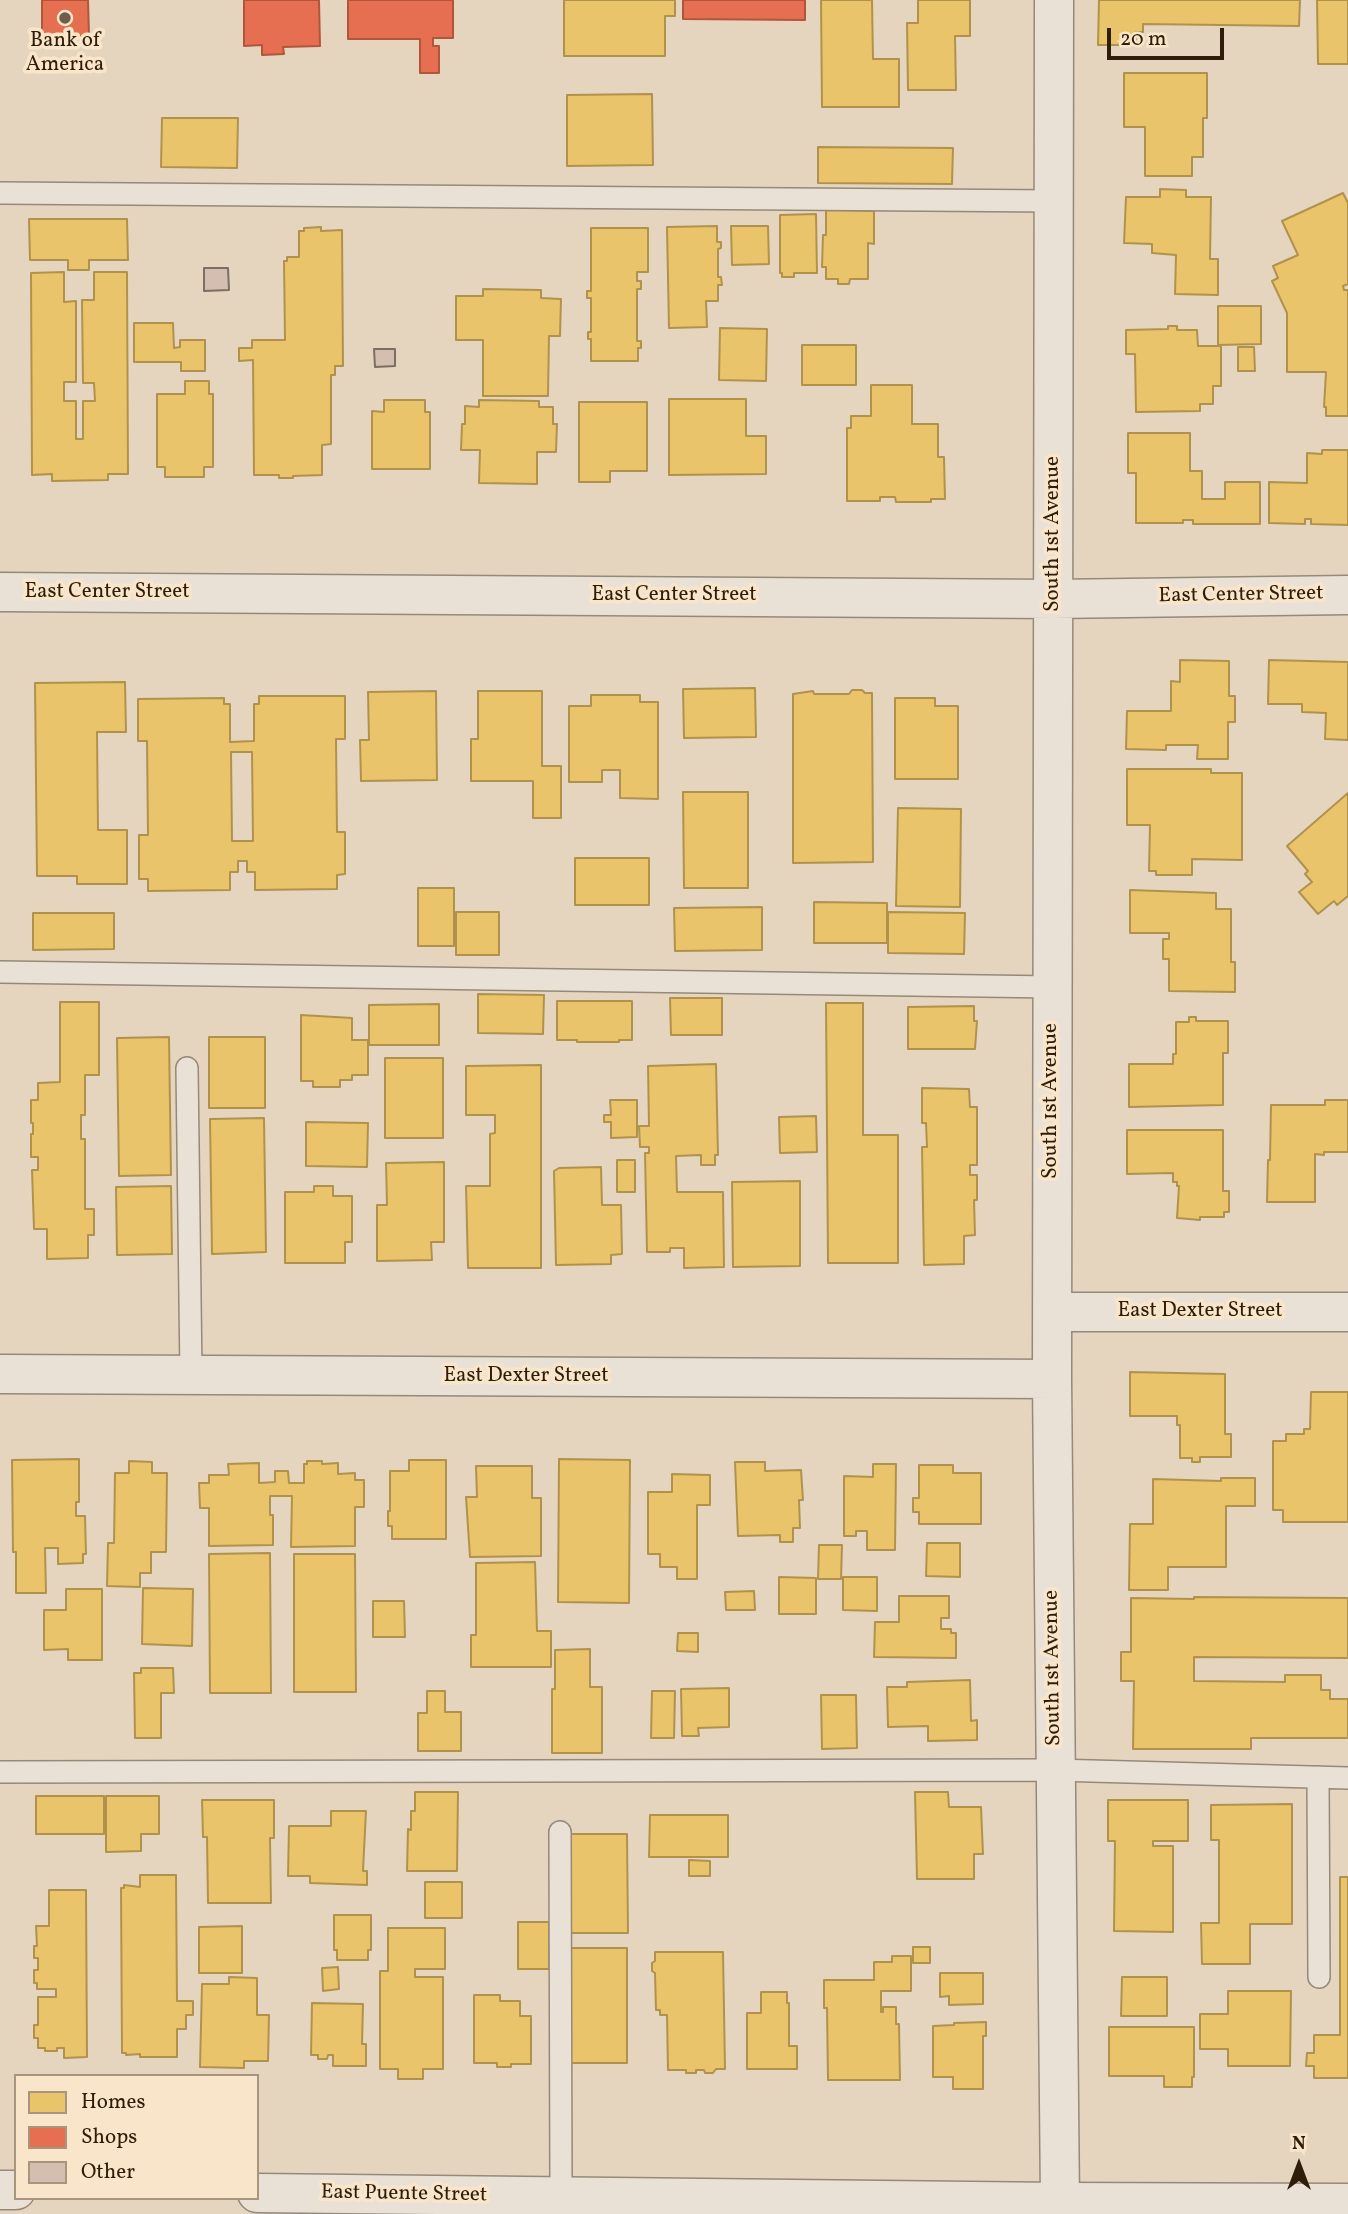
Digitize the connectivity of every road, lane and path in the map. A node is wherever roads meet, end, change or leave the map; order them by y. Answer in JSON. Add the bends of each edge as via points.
{"nodes":[{"id":1,"x":1054,"y":0,"type":"edge"},
{"id":2,"x":0,"y":193,"type":"edge"},
{"id":3,"x":1054,"y":201,"type":"junction"},
{"id":4,"x":0,"y":592,"type":"edge"},
{"id":5,"x":1348,"y":595,"type":"edge"},
{"id":6,"x":1054,"y":599,"type":"junction"},
{"id":7,"x":0,"y":972,"type":"edge"},
{"id":8,"x":1053,"y":987,"type":"junction"},
{"id":9,"x":187,"y":1068,"type":"dead end"},
{"id":10,"x":1052,"y":1312,"type":"junction"},
{"id":11,"x":1348,"y":1312,"type":"edge"},
{"id":12,"x":0,"y":1374,"type":"edge"},
{"id":13,"x":191,"y":1375,"type":"junction"},
{"id":14,"x":1052,"y":1379,"type":"junction"},
{"id":15,"x":1055,"y":1770,"type":"junction"},
{"id":16,"x":0,"y":1772,"type":"edge"},
{"id":17,"x":1318,"y":1777,"type":"junction"},
{"id":18,"x":1348,"y":1778,"type":"edge"},
{"id":19,"x":560,"y":1832,"type":"dead end"},
{"id":20,"x":1319,"y":1977,"type":"dead end"},
{"id":21,"x":259,"y":2193,"type":"edge"},
{"id":22,"x":561,"y":2196,"type":"junction"},
{"id":23,"x":1060,"y":2202,"type":"junction"},
{"id":24,"x":1348,"y":2203,"type":"edge"}],
"edges":[{"from":1,"to":3,"type":"street","name":"South 1st Avenue"},
{"from":2,"to":3,"type":"lane"},
{"from":3,"to":6,"type":"street","name":"South 1st Avenue"},
{"from":4,"to":6,"type":"street","name":"East Center Street"},
{"from":5,"to":6,"type":"street","name":"East Center Street"},
{"from":6,"to":8,"type":"street","name":"South 1st Avenue"},
{"from":7,"to":8,"type":"lane"},
{"from":8,"to":10,"type":"street","name":"South 1st Avenue"},
{"from":9,"to":13,"type":"lane"},
{"from":10,"to":11,"type":"street","name":"East Dexter Street"},
{"from":10,"to":14,"type":"street","name":"South 1st Avenue"},
{"from":12,"to":13,"type":"street","name":"East Dexter Street"},
{"from":13,"to":14,"type":"street","name":"East Dexter Street"},
{"from":14,"to":15,"type":"street","name":"South 1st Avenue"},
{"from":15,"to":16,"type":"lane"},
{"from":15,"to":17,"type":"lane"},
{"from":15,"to":23,"type":"street","name":"South 1st Avenue"},
{"from":17,"to":18,"type":"lane"},
{"from":17,"to":20,"type":"lane"},
{"from":19,"to":22,"type":"lane"},
{"from":21,"to":22,"type":"street","name":"East Puente Street"},
{"from":22,"to":23,"type":"street","name":"East Puente Street"},
{"from":23,"to":24,"type":"street","name":"East Puente Street"}]}
